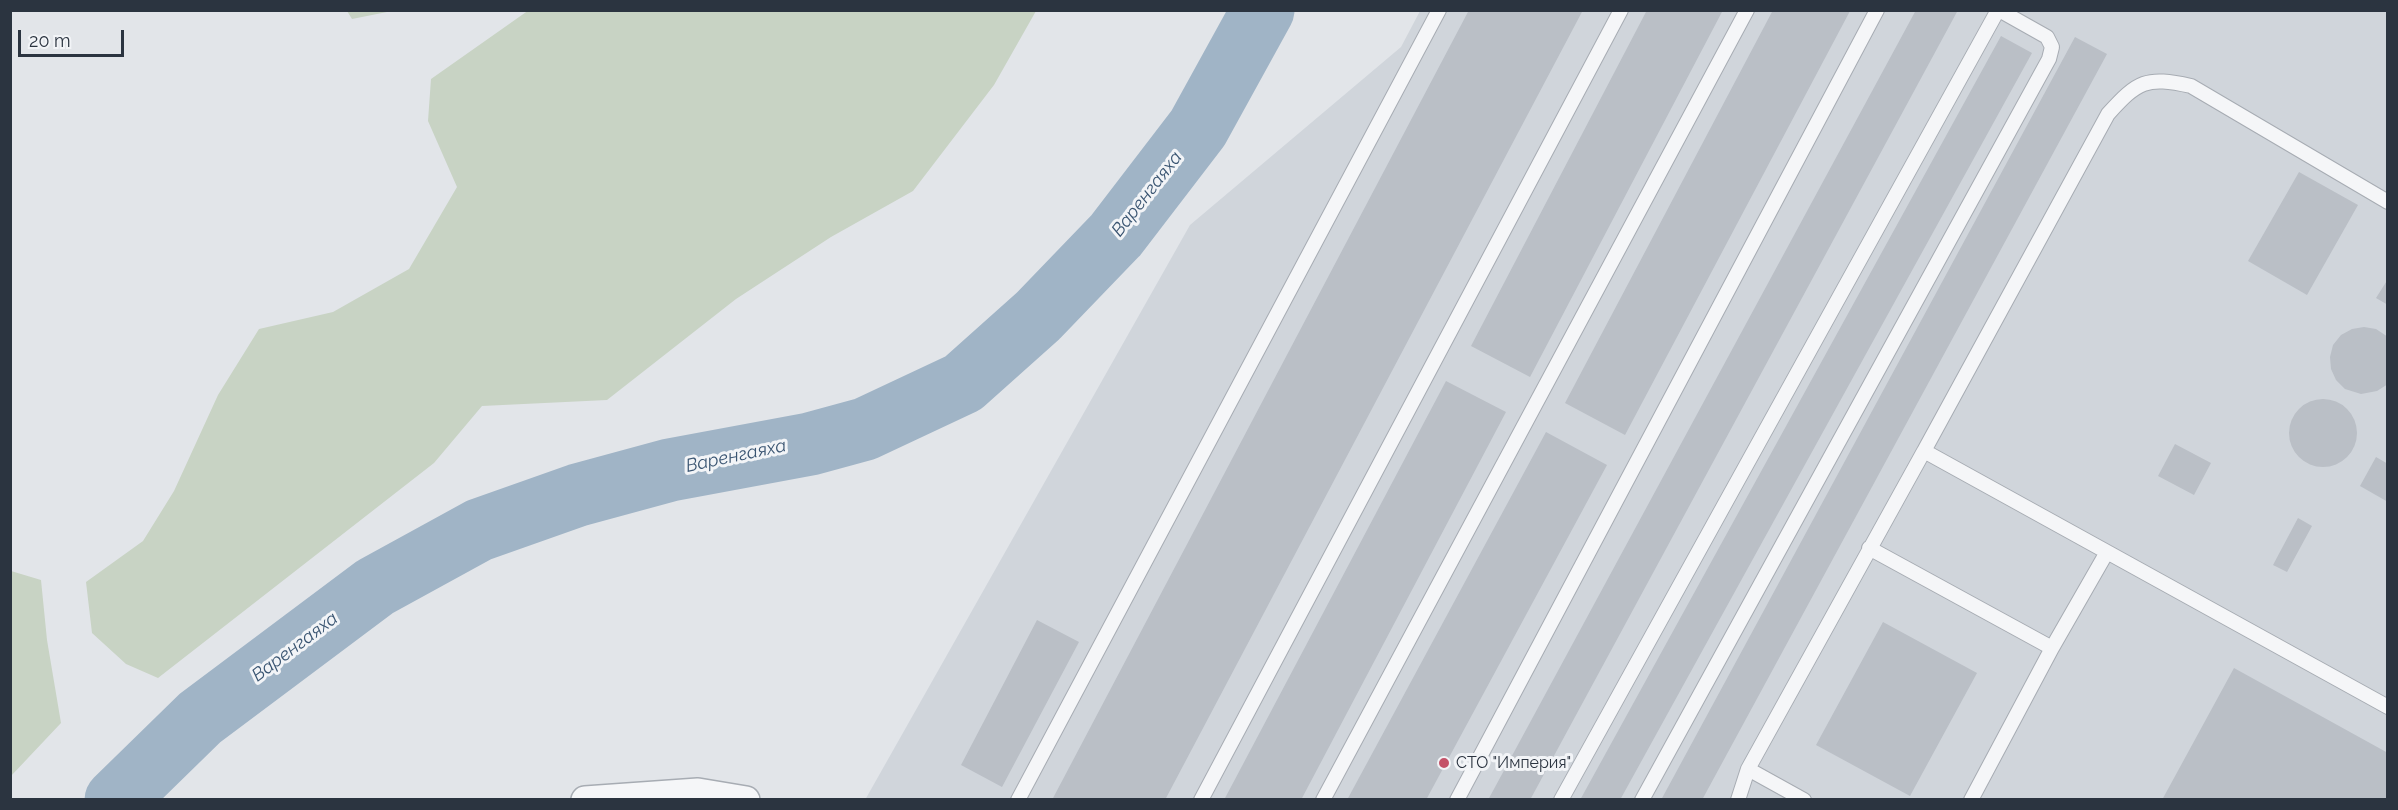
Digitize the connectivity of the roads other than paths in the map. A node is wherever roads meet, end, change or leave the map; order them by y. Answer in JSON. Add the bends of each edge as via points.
{"nodes":[{"id":1,"x":1439,"y":10,"type":"edge"},
{"id":2,"x":1621,"y":10,"type":"edge"},
{"id":3,"x":1747,"y":10,"type":"edge"},
{"id":4,"x":1877,"y":10,"type":"edge"},
{"id":5,"x":1998,"y":10,"type":"edge"},
{"id":6,"x":2388,"y":202,"type":"edge"},
{"id":7,"x":1924,"y":451,"type":"junction"},
{"id":8,"x":1869,"y":548,"type":"junction"},
{"id":9,"x":2107,"y":552,"type":"junction"},
{"id":10,"x":2052,"y":648,"type":"junction"},
{"id":11,"x":2388,"y":707,"type":"edge"},
{"id":12,"x":1748,"y":769,"type":"junction"},
{"id":13,"x":698,"y":796,"type":"edge"},
{"id":14,"x":585,"y":800,"type":"edge"},
{"id":15,"x":746,"y":800,"type":"edge"},
{"id":16,"x":1018,"y":800,"type":"edge"},
{"id":17,"x":1201,"y":800,"type":"edge"},
{"id":18,"x":1323,"y":800,"type":"edge"},
{"id":19,"x":1457,"y":800,"type":"edge"},
{"id":20,"x":1562,"y":800,"type":"edge"},
{"id":21,"x":1642,"y":800,"type":"edge"},
{"id":22,"x":1738,"y":800,"type":"edge"},
{"id":23,"x":1804,"y":800,"type":"edge"},
{"id":24,"x":1971,"y":800,"type":"edge"}],
"edges":[{"from":1,"to":16,"type":"lane"},
{"from":2,"to":17,"type":"lane"},
{"from":3,"to":18,"type":"lane"},
{"from":4,"to":19,"type":"lane"},
{"from":5,"to":20,"type":"lane"},
{"from":5,"to":21,"type":"lane","via":[[2046,37],[2052,47],[2049,59]]},
{"from":6,"to":7,"type":"lane","via":[[2190,86],[2159,79],[2130,90],[2108,114]]},
{"from":7,"to":8,"type":"lane"},
{"from":7,"to":9,"type":"lane"},
{"from":8,"to":10,"type":"lane"},
{"from":8,"to":12,"type":"lane"},
{"from":9,"to":10,"type":"lane"},
{"from":9,"to":11,"type":"lane"},
{"from":10,"to":24,"type":"lane"},
{"from":12,"to":22,"type":"lane"},
{"from":12,"to":23,"type":"lane"},
{"from":13,"to":14,"type":"street"},
{"from":13,"to":15,"type":"street"}]}
